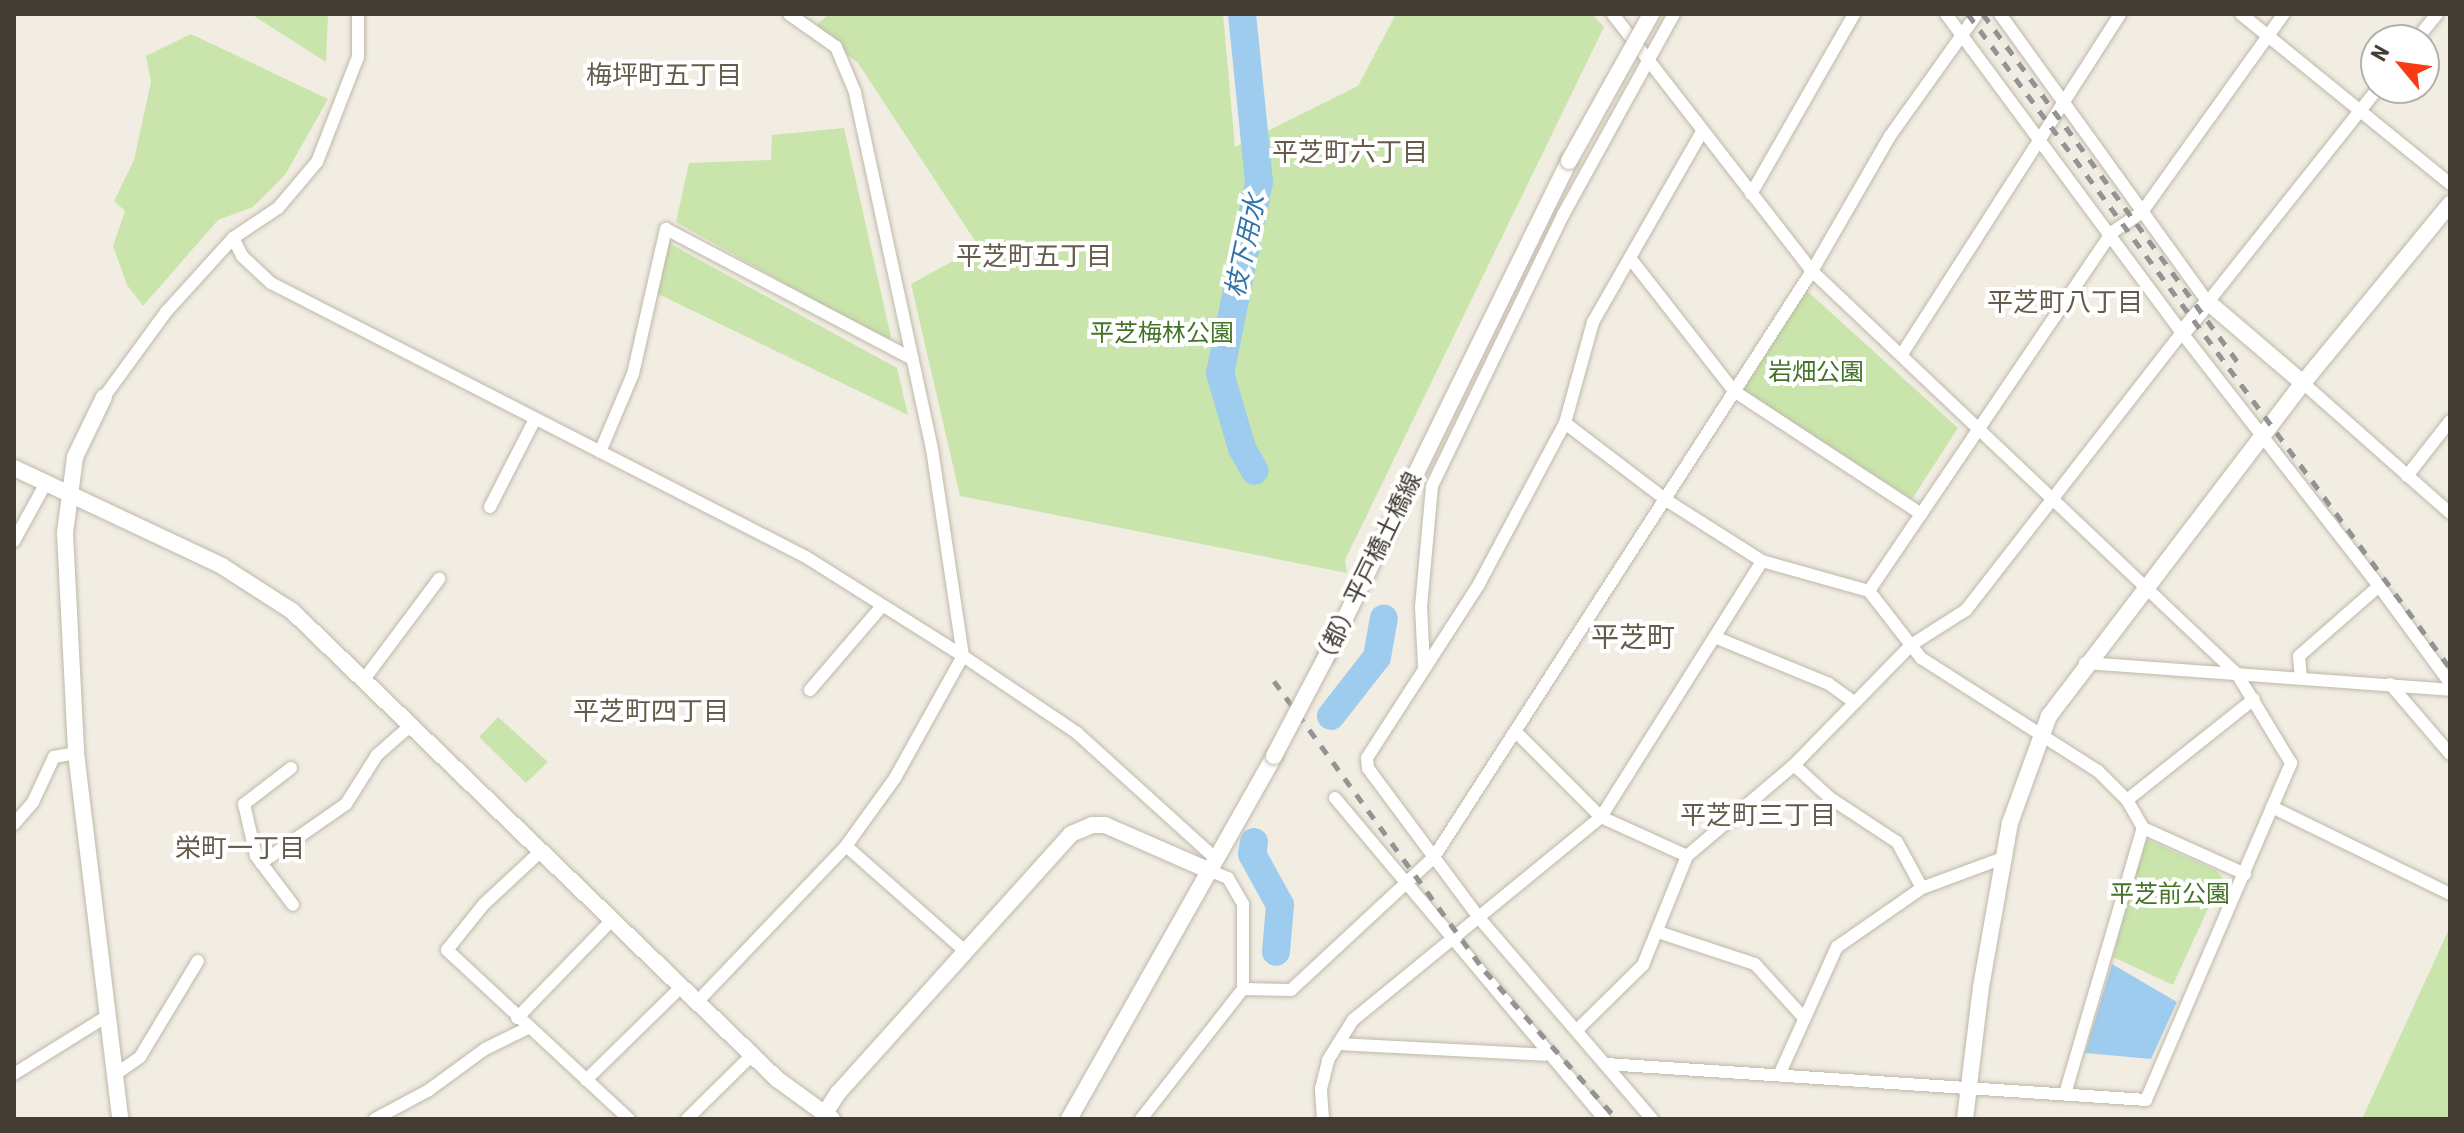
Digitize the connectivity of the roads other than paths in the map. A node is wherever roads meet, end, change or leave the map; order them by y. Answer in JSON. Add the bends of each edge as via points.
{"nodes":[{"id":1,"x":358,"y":14,"type":"edge"},
{"id":2,"x":789,"y":14,"type":"edge"},
{"id":3,"x":1651,"y":14,"type":"edge"},
{"id":4,"x":1674,"y":14,"type":"edge"},
{"id":5,"x":1854,"y":14,"type":"edge"},
{"id":6,"x":1946,"y":14,"type":"edge"},
{"id":7,"x":1977,"y":14,"type":"edge"},
{"id":8,"x":2000,"y":14,"type":"edge"},
{"id":9,"x":2120,"y":14,"type":"edge"},
{"id":10,"x":2241,"y":14,"type":"edge"},
{"id":11,"x":2284,"y":14,"type":"edge"},
{"id":12,"x":1620,"y":17,"type":"edge"},
{"id":13,"x":1962,"y":35,"type":"junction"},
{"id":14,"x":2268,"y":36,"type":"junction"},
{"id":15,"x":1646,"y":63,"type":"junction"},
{"id":16,"x":2065,"y":103,"type":"junction"},
{"id":17,"x":2365,"y":104,"type":"edge"},
{"id":18,"x":2360,"y":110,"type":"junction"},
{"id":19,"x":1702,"y":132,"type":"junction"},
{"id":20,"x":2041,"y":136,"type":"junction"},
{"id":21,"x":2450,"y":184,"type":"edge"},
{"id":22,"x":1751,"y":194,"type":"junction"},
{"id":23,"x":2450,"y":204,"type":"edge"},
{"id":24,"x":2142,"y":212,"type":"junction"},
{"id":25,"x":2111,"y":233,"type":"junction"},
{"id":26,"x":233,"y":238,"type":"junction"},
{"id":27,"x":1630,"y":258,"type":"junction"},
{"id":28,"x":1812,"y":271,"type":"junction"},
{"id":29,"x":2208,"y":302,"type":"junction"},
{"id":30,"x":2182,"y":333,"type":"junction"},
{"id":31,"x":1902,"y":354,"type":"junction"},
{"id":32,"x":913,"y":359,"type":"junction"},
{"id":33,"x":2303,"y":383,"type":"junction"},
{"id":34,"x":1734,"y":391,"type":"junction"},
{"id":35,"x":104,"y":397,"type":"joint"},
{"id":36,"x":534,"y":421,"type":"junction"},
{"id":37,"x":2450,"y":421,"type":"edge"},
{"id":38,"x":1565,"y":423,"type":"junction"},
{"id":39,"x":1979,"y":428,"type":"junction"},
{"id":40,"x":2266,"y":438,"type":"junction"},
{"id":41,"x":600,"y":452,"type":"junction"},
{"id":42,"x":14,"y":468,"type":"edge"},
{"id":43,"x":2407,"y":476,"type":"junction"},
{"id":44,"x":46,"y":483,"type":"junction"},
{"id":45,"x":70,"y":495,"type":"junction"},
{"id":46,"x":2053,"y":497,"type":"junction"},
{"id":47,"x":1666,"y":500,"type":"junction"},
{"id":48,"x":490,"y":507,"type":"dead end"},
{"id":49,"x":2450,"y":513,"type":"edge"},
{"id":50,"x":1921,"y":514,"type":"junction"},
{"id":51,"x":14,"y":541,"type":"edge"},
{"id":52,"x":1762,"y":561,"type":"junction"},
{"id":53,"x":439,"y":579,"type":"dead end"},
{"id":54,"x":2147,"y":584,"type":"junction"},
{"id":55,"x":2379,"y":586,"type":"junction"},
{"id":56,"x":1869,"y":591,"type":"junction"},
{"id":57,"x":882,"y":606,"type":"junction"},
{"id":58,"x":1717,"y":638,"type":"junction"},
{"id":59,"x":1911,"y":645,"type":"junction"},
{"id":60,"x":963,"y":656,"type":"junction"},
{"id":61,"x":2085,"y":663,"type":"junction"},
{"id":62,"x":1424,"y":666,"type":"junction"},
{"id":63,"x":2237,"y":674,"type":"junction"},
{"id":64,"x":365,"y":678,"type":"junction"},
{"id":65,"x":2301,"y":679,"type":"junction"},
{"id":66,"x":2450,"y":683,"type":"edge"},
{"id":67,"x":2390,"y":684,"type":"junction"},
{"id":68,"x":810,"y":690,"type":"dead end"},
{"id":69,"x":2450,"y":690,"type":"edge"},
{"id":70,"x":2254,"y":699,"type":"junction"},
{"id":71,"x":1855,"y":703,"type":"junction"},
{"id":72,"x":411,"y":725,"type":"junction"},
{"id":73,"x":1517,"y":733,"type":"junction"},
{"id":74,"x":2040,"y":736,"type":"junction"},
{"id":75,"x":76,"y":753,"type":"junction"},
{"id":76,"x":2450,"y":754,"type":"edge"},
{"id":77,"x":1794,"y":765,"type":"junction"},
{"id":78,"x":291,"y":768,"type":"dead end"},
{"id":79,"x":1335,"y":798,"type":"dead end"},
{"id":80,"x":2127,"y":800,"type":"junction"},
{"id":81,"x":2272,"y":807,"type":"junction"},
{"id":82,"x":1601,"y":817,"type":"junction"},
{"id":83,"x":14,"y":824,"type":"edge"},
{"id":84,"x":2143,"y":828,"type":"junction"},
{"id":85,"x":846,"y":846,"type":"junction"},
{"id":86,"x":540,"y":852,"type":"junction"},
{"id":87,"x":1687,"y":856,"type":"junction"},
{"id":88,"x":1434,"y":857,"type":"junction"},
{"id":89,"x":2003,"y":858,"type":"junction"},
{"id":90,"x":261,"y":863,"type":"junction"},
{"id":91,"x":1212,"y":864,"type":"junction"},
{"id":92,"x":2245,"y":874,"type":"junction"},
{"id":93,"x":1405,"y":888,"type":"junction"},
{"id":94,"x":1922,"y":888,"type":"junction"},
{"id":95,"x":2450,"y":894,"type":"edge"},
{"id":96,"x":293,"y":905,"type":"dead end"},
{"id":97,"x":613,"y":919,"type":"junction"},
{"id":98,"x":1480,"y":919,"type":"junction"},
{"id":99,"x":1658,"y":932,"type":"junction"},
{"id":100,"x":1452,"y":941,"type":"junction"},
{"id":101,"x":965,"y":951,"type":"junction"},
{"id":102,"x":198,"y":961,"type":"dead end"},
{"id":103,"x":681,"y":987,"type":"junction"},
{"id":104,"x":1243,"y":989,"type":"junction"},
{"id":105,"x":697,"y":1002,"type":"junction"},
{"id":106,"x":104,"y":1018,"type":"junction"},
{"id":107,"x":517,"y":1018,"type":"junction"},
{"id":108,"x":1804,"y":1018,"type":"junction"},
{"id":109,"x":528,"y":1028,"type":"junction"},
{"id":110,"x":1577,"y":1030,"type":"junction"},
{"id":111,"x":1338,"y":1044,"type":"junction"},
{"id":112,"x":752,"y":1055,"type":"junction"},
{"id":113,"x":1545,"y":1055,"type":"junction"},
{"id":114,"x":1606,"y":1064,"type":"junction"},
{"id":115,"x":1780,"y":1073,"type":"junction"},
{"id":116,"x":14,"y":1074,"type":"edge"},
{"id":117,"x":113,"y":1076,"type":"junction"},
{"id":118,"x":586,"y":1080,"type":"junction"},
{"id":119,"x":1969,"y":1089,"type":"junction"},
{"id":120,"x":2065,"y":1094,"type":"junction"},
{"id":121,"x":828,"y":1117,"type":"edge"},
{"id":122,"x":120,"y":1119,"type":"edge"},
{"id":123,"x":375,"y":1119,"type":"edge"},
{"id":124,"x":629,"y":1119,"type":"edge"},
{"id":125,"x":687,"y":1119,"type":"edge"},
{"id":126,"x":1069,"y":1119,"type":"edge"},
{"id":127,"x":1141,"y":1119,"type":"edge"},
{"id":128,"x":1323,"y":1119,"type":"edge"},
{"id":129,"x":1604,"y":1119,"type":"edge"},
{"id":130,"x":1652,"y":1119,"type":"edge"},
{"id":131,"x":1965,"y":1119,"type":"edge"}],
"edges":[{"from":1,"to":26,"type":"street","via":[[358,57],[317,162],[278,208]]},
{"from":2,"to":32,"type":"street","via":[[836,47],[855,92]]},
{"from":3,"to":91,"type":"street","name":"（都）平戸橋土橋線","bridge":true,"via":[[1569,161],[1327,655]]},
{"from":4,"to":15,"type":"street"},
{"from":5,"to":22,"type":"street"},
{"from":6,"to":13,"type":"street"},
{"from":7,"to":13,"type":"street"},
{"from":8,"to":16,"type":"street"},
{"from":9,"to":16,"type":"street"},
{"from":10,"to":14,"type":"street"},
{"from":11,"to":14,"type":"street"},
{"from":12,"to":15,"type":"street"},
{"from":13,"to":20,"type":"street"},
{"from":13,"to":28,"type":"street","via":[[1890,136]]},
{"from":14,"to":18,"type":"street"},
{"from":14,"to":24,"type":"street"},
{"from":15,"to":19,"type":"street"},
{"from":15,"to":62,"type":"street","via":[[1563,215],[1432,486],[1421,607]]},
{"from":16,"to":20,"type":"street"},
{"from":16,"to":24,"type":"street"},
{"from":17,"to":18,"type":"street"},
{"from":18,"to":21,"type":"street"},
{"from":18,"to":29,"type":"street"},
{"from":19,"to":22,"type":"street"},
{"from":19,"to":27,"type":"street"},
{"from":20,"to":25,"type":"street"},
{"from":20,"to":31,"type":"street"},
{"from":22,"to":28,"type":"street"},
{"from":23,"to":33,"type":"street"},
{"from":24,"to":25,"type":"street"},
{"from":24,"to":29,"type":"street"},
{"from":25,"to":30,"type":"street"},
{"from":25,"to":39,"type":"street"},
{"from":26,"to":35,"type":"street","via":[[166,312]]},
{"from":26,"to":36,"type":"street","via":[[242,256],[271,283]]},
{"from":27,"to":34,"type":"street"},
{"from":27,"to":38,"type":"street","via":[[1593,322]]},
{"from":28,"to":31,"type":"street"},
{"from":28,"to":34,"type":"street"},
{"from":29,"to":30,"type":"street"},
{"from":29,"to":33,"type":"street"},
{"from":30,"to":40,"type":"street"},
{"from":30,"to":46,"type":"street"},
{"from":31,"to":39,"type":"street"},
{"from":32,"to":41,"type":"street","via":[[666,229],[633,374]]},
{"from":32,"to":60,"type":"street"},
{"from":33,"to":40,"type":"street"},
{"from":33,"to":43,"type":"street"},
{"from":34,"to":47,"type":"street"},
{"from":34,"to":50,"type":"street"},
{"from":35,"to":45,"type":"street","via":[[75,457]]},
{"from":36,"to":41,"type":"street"},
{"from":36,"to":48,"type":"street"},
{"from":37,"to":43,"type":"street"},
{"from":38,"to":47,"type":"street"},
{"from":38,"to":62,"type":"street","via":[[1479,584]]},
{"from":39,"to":46,"type":"street"},
{"from":39,"to":50,"type":"street"},
{"from":40,"to":54,"type":"street"},
{"from":40,"to":55,"type":"street"},
{"from":41,"to":57,"type":"street","via":[[806,557]]},
{"from":42,"to":44,"type":"street"},
{"from":43,"to":49,"type":"street"},
{"from":44,"to":45,"type":"street"},
{"from":44,"to":51,"type":"street"},
{"from":45,"to":64,"type":"street","via":[[255,585],[292,611]]},
{"from":45,"to":75,"type":"street","via":[[65,533]]},
{"from":46,"to":54,"type":"street"},
{"from":46,"to":59,"type":"street","via":[[1966,610]]},
{"from":47,"to":52,"type":"street"},
{"from":47,"to":73,"type":"street"},
{"from":50,"to":56,"type":"street"},
{"from":52,"to":56,"type":"street"},
{"from":52,"to":58,"type":"street"},
{"from":53,"to":64,"type":"street"},
{"from":54,"to":61,"type":"street"},
{"from":54,"to":63,"type":"street"},
{"from":55,"to":65,"type":"street","via":[[2299,656]]},
{"from":55,"to":66,"type":"street"},
{"from":56,"to":59,"type":"street"},
{"from":57,"to":60,"type":"street"},
{"from":57,"to":68,"type":"street"},
{"from":58,"to":71,"type":"street","via":[[1829,684]]},
{"from":58,"to":82,"type":"street"},
{"from":59,"to":71,"type":"street"},
{"from":59,"to":74,"type":"street","via":[[1921,658]]},
{"from":60,"to":85,"type":"street","via":[[895,778]]},
{"from":60,"to":91,"type":"street","via":[[1077,733]]},
{"from":61,"to":63,"type":"street"},
{"from":61,"to":74,"type":"street"},
{"from":62,"to":88,"type":"street","via":[[1367,758],[1368,768]]},
{"from":63,"to":65,"type":"street"},
{"from":63,"to":70,"type":"street"},
{"from":64,"to":72,"type":"street"},
{"from":65,"to":67,"type":"street"},
{"from":67,"to":69,"type":"street"},
{"from":67,"to":76,"type":"street"},
{"from":70,"to":80,"type":"street"},
{"from":70,"to":81,"type":"street","via":[[2291,763]]},
{"from":71,"to":77,"type":"street"},
{"from":72,"to":86,"type":"street"},
{"from":72,"to":90,"type":"street","via":[[377,755],[346,804]]},
{"from":73,"to":82,"type":"street"},
{"from":73,"to":88,"type":"street"},
{"from":74,"to":80,"type":"street","via":[[2098,771]]},
{"from":74,"to":89,"type":"street","via":[[2020,786]]},
{"from":75,"to":83,"type":"street","via":[[54,757],[33,802]]},
{"from":75,"to":106,"type":"street"},
{"from":77,"to":87,"type":"street"},
{"from":77,"to":94,"type":"street","via":[[1830,798],[1897,842]]},
{"from":78,"to":90,"type":"street","via":[[244,804]]},
{"from":79,"to":93,"type":"street"},
{"from":80,"to":84,"type":"street"},
{"from":81,"to":92,"type":"street"},
{"from":81,"to":95,"type":"street"},
{"from":82,"to":87,"type":"street"},
{"from":82,"to":98,"type":"street"},
{"from":84,"to":92,"type":"street"},
{"from":84,"to":120,"type":"street"},
{"from":85,"to":101,"type":"street"},
{"from":85,"to":105,"type":"street"},
{"from":86,"to":97,"type":"street"},
{"from":86,"to":107,"type":"street","via":[[484,904],[447,950]]},
{"from":87,"to":99,"type":"street"},
{"from":88,"to":93,"type":"street"},
{"from":88,"to":98,"type":"street"},
{"from":89,"to":94,"type":"street"},
{"from":89,"to":119,"type":"street"},
{"from":90,"to":96,"type":"street"},
{"from":91,"to":101,"type":"street","via":[[1119,829],[1092,825],[1052,852]]},
{"from":91,"to":104,"type":"street","via":[[1228,878],[1243,904]]},
{"from":91,"to":126,"type":"street","name":"（都）平戸橋土橋線"},
{"from":92,"to":120,"type":"street","via":[[2146,1100]]},
{"from":93,"to":100,"type":"street"},
{"from":93,"to":104,"type":"street","via":[[1291,990]]},
{"from":94,"to":108,"type":"street","via":[[1837,947]]},
{"from":97,"to":103,"type":"street"},
{"from":97,"to":107,"type":"street"},
{"from":98,"to":100,"type":"street"},
{"from":98,"to":110,"type":"street"},
{"from":99,"to":108,"type":"street","via":[[1755,964]]},
{"from":99,"to":110,"type":"street","via":[[1643,965]]},
{"from":100,"to":111,"type":"street","via":[[1374,998]]},
{"from":100,"to":113,"type":"street"},
{"from":101,"to":121,"type":"street"},
{"from":102,"to":117,"type":"street","via":[[140,1057]]},
{"from":103,"to":105,"type":"street"},
{"from":103,"to":118,"type":"street"},
{"from":104,"to":127,"type":"street"},
{"from":105,"to":112,"type":"street"},
{"from":106,"to":116,"type":"street"},
{"from":106,"to":117,"type":"street"},
{"from":107,"to":109,"type":"street"},
{"from":108,"to":115,"type":"street"},
{"from":109,"to":118,"type":"street"},
{"from":109,"to":123,"type":"street"},
{"from":110,"to":114,"type":"street"},
{"from":111,"to":113,"type":"street"},
{"from":111,"to":128,"type":"street","via":[[1321,1089]]},
{"from":112,"to":121,"type":"street"},
{"from":112,"to":125,"type":"street"},
{"from":113,"to":129,"type":"street"},
{"from":114,"to":115,"type":"street"},
{"from":114,"to":130,"type":"street"},
{"from":115,"to":119,"type":"street"},
{"from":117,"to":122,"type":"street"},
{"from":118,"to":124,"type":"street"},
{"from":119,"to":120,"type":"street"},
{"from":119,"to":131,"type":"street"}]}
